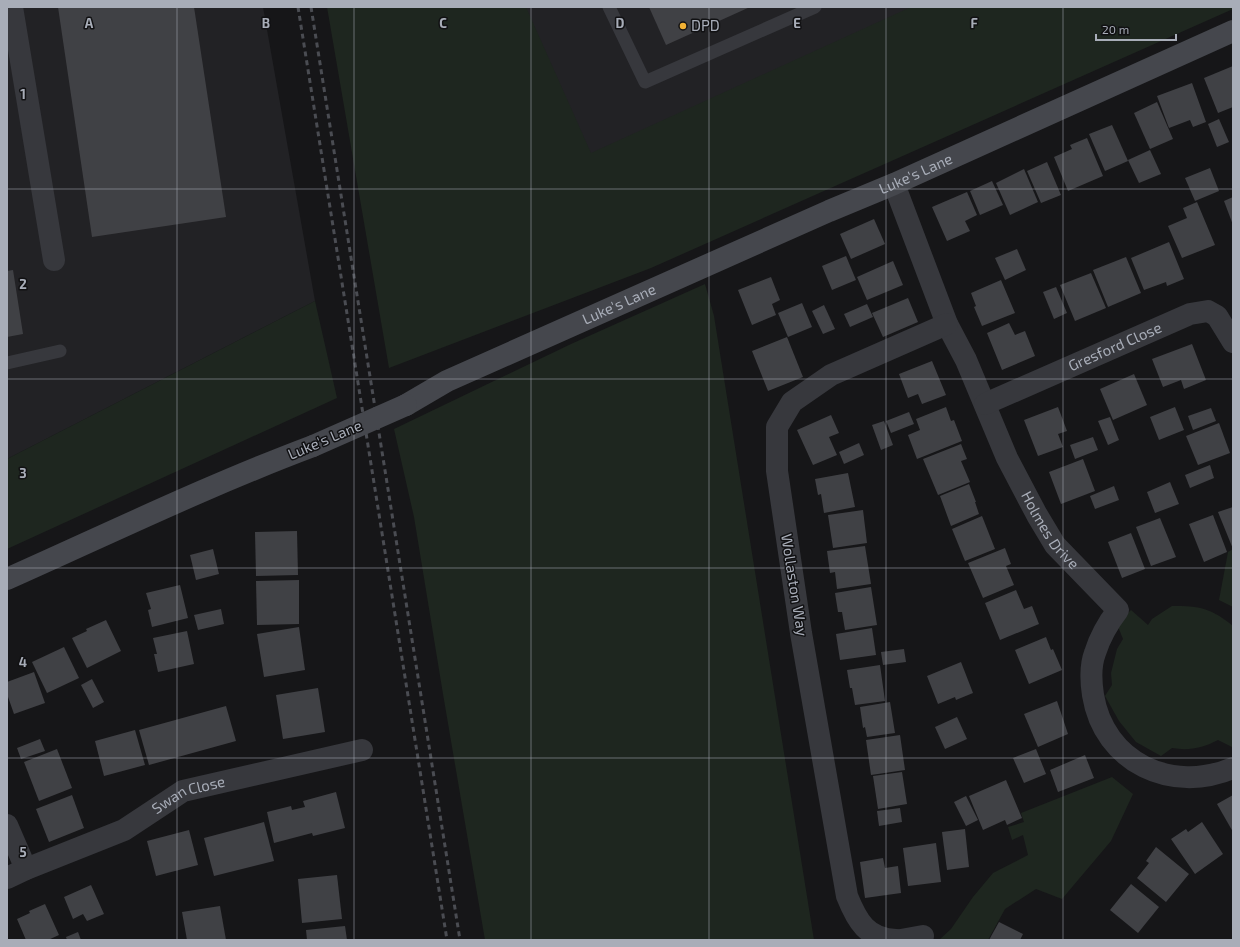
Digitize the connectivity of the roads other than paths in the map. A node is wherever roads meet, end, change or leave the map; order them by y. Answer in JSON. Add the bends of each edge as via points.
{"nodes":[{"id":1,"x":12,"y":7,"type":"edge"},
{"id":2,"x":609,"y":7,"type":"edge"},
{"id":3,"x":815,"y":7,"type":"edge"},
{"id":4,"x":1233,"y":31,"type":"edge"},
{"id":5,"x":894,"y":184,"type":"junction"},
{"id":6,"x":54,"y":260,"type":"dead end"},
{"id":7,"x":947,"y":324,"type":"junction"},
{"id":8,"x":1233,"y":342,"type":"edge"},
{"id":9,"x":60,"y":351,"type":"dead end"},
{"id":10,"x":7,"y":363,"type":"edge"},
{"id":11,"x":985,"y":404,"type":"junction"},
{"id":12,"x":7,"y":580,"type":"edge"},
{"id":13,"x":362,"y":750,"type":"dead end"},
{"id":14,"x":1233,"y":768,"type":"edge"},
{"id":15,"x":7,"y":825,"type":"edge"},
{"id":16,"x":26,"y":869,"type":"junction"},
{"id":17,"x":7,"y":878,"type":"edge"},
{"id":18,"x":923,"y":936,"type":"dead end"},
{"id":19,"x":872,"y":938,"type":"edge"},
{"id":20,"x":896,"y":940,"type":"edge"},
{"id":21,"x":901,"y":940,"type":"edge"}],
"edges":[{"from":1,"to":6,"type":"street"},
{"from":2,"to":3,"type":"lane","via":[[645,82]]},
{"from":4,"to":5,"type":"street","name":"Luke's Lane"},
{"from":5,"to":7,"type":"street","name":"Holmes Drive"},
{"from":5,"to":12,"type":"street","name":"Luke's Lane","bridge":true,"via":[[448,381],[406,405],[216,485]]},
{"from":7,"to":11,"type":"street","name":"Holmes Drive"},
{"from":7,"to":19,"type":"street","name":"Wollaston Way","via":[[831,375],[792,402],[777,427],[778,479],[801,633],[847,896],[853,911]]},
{"from":8,"to":11,"type":"street","name":"Gresford Close","via":[[1217,316],[1208,311],[1190,314]]},
{"from":9,"to":10,"type":"lane"},
{"from":11,"to":14,"type":"street","name":"Holmes Drive","via":[[1007,458],[1055,545],[1118,610],[1102,635],[1094,654],[1092,671],[1094,702],[1108,734],[1129,758],[1155,772],[1172,777],[1206,777]]},
{"from":13,"to":16,"type":"street","name":"Swan Close","via":[[183,791],[124,830]]},
{"from":15,"to":16,"type":"street"},
{"from":16,"to":17,"type":"street","name":"Swan Close"},
{"from":18,"to":21,"type":"street"},
{"from":19,"to":20,"type":"street","name":"Wollaston Way"}]}
